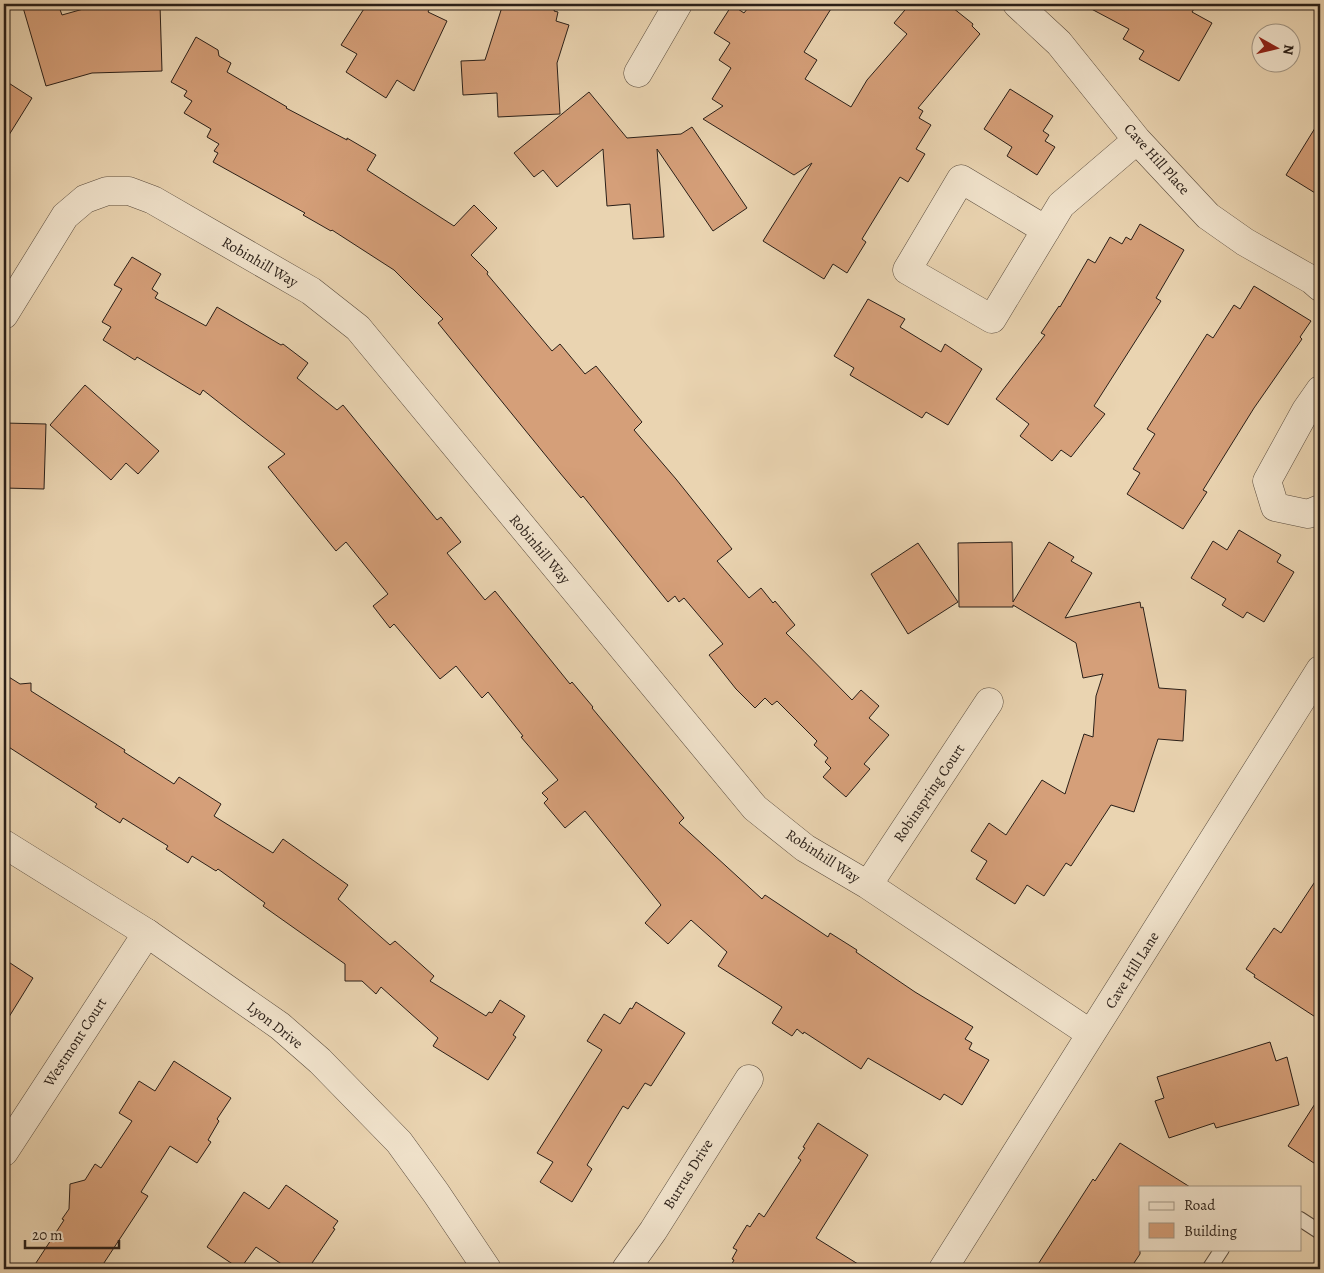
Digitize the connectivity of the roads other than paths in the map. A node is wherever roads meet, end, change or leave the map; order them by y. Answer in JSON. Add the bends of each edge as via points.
{"nodes":[{"id":1,"x":678,"y":4,"type":"edge"},
{"id":2,"x":1017,"y":4,"type":"edge"},
{"id":3,"x":638,"y":73,"type":"dead end"},
{"id":4,"x":1137,"y":140,"type":"junction"},
{"id":5,"x":1046,"y":230,"type":"junction"},
{"id":6,"x":1320,"y":287,"type":"edge"},
{"id":7,"x":4,"y":316,"type":"edge"},
{"id":8,"x":1315,"y":410,"type":"edge"},
{"id":9,"x":1320,"y":509,"type":"edge"},
{"id":10,"x":1320,"y":670,"type":"edge"},
{"id":11,"x":989,"y":702,"type":"dead end"},
{"id":12,"x":4,"y":844,"type":"edge"},
{"id":13,"x":868,"y":885,"type":"junction"},
{"id":14,"x":147,"y":933,"type":"junction"},
{"id":15,"x":1091,"y":1034,"type":"junction"},
{"id":16,"x":749,"y":1079,"type":"dead end"},
{"id":17,"x":4,"y":1152,"type":"edge"},
{"id":18,"x":1302,"y":1221,"type":"edge"},
{"id":19,"x":1320,"y":1232,"type":"edge"},
{"id":20,"x":1221,"y":1250,"type":"edge"},
{"id":21,"x":487,"y":1269,"type":"edge"},
{"id":22,"x":626,"y":1269,"type":"edge"},
{"id":23,"x":943,"y":1269,"type":"edge"},
{"id":24,"x":1209,"y":1269,"type":"edge"}],
"edges":[{"from":1,"to":3,"type":"street"},
{"from":2,"to":4,"type":"street","name":"Cave Hill Place","via":[[1059,43]]},
{"from":4,"to":5,"type":"street","via":[[1061,204]]},
{"from":4,"to":6,"type":"street","name":"Cave Hill Place","via":[[1208,216]]},
{"from":5,"to":5,"type":"street","via":[[992,319],[907,270],[961,179]]},
{"from":7,"to":13,"type":"street","name":"Robinhill Way","via":[[65,216],[85,199],[107,190],[129,191],[153,200],[311,291],[358,328],[755,808],[804,848]]},
{"from":8,"to":9,"type":"street","via":[[1266,481],[1275,507],[1308,514]]},
{"from":10,"to":15,"type":"street","name":"Cave Hill Lane"},
{"from":11,"to":13,"type":"street","name":"Robinspring Court"},
{"from":12,"to":14,"type":"street","name":"Lyon Drive"},
{"from":13,"to":15,"type":"street","name":"Robinhill Way"},
{"from":14,"to":17,"type":"street","name":"Westmont Court"},
{"from":14,"to":21,"type":"street","name":"Lyon Drive","via":[[280,1026],[320,1061],[399,1142]]},
{"from":15,"to":23,"type":"street","name":"Cave Hill Lane"},
{"from":16,"to":22,"type":"street","name":"Burrus Drive"},
{"from":18,"to":19,"type":"lane"},
{"from":20,"to":24,"type":"lane"}]}
